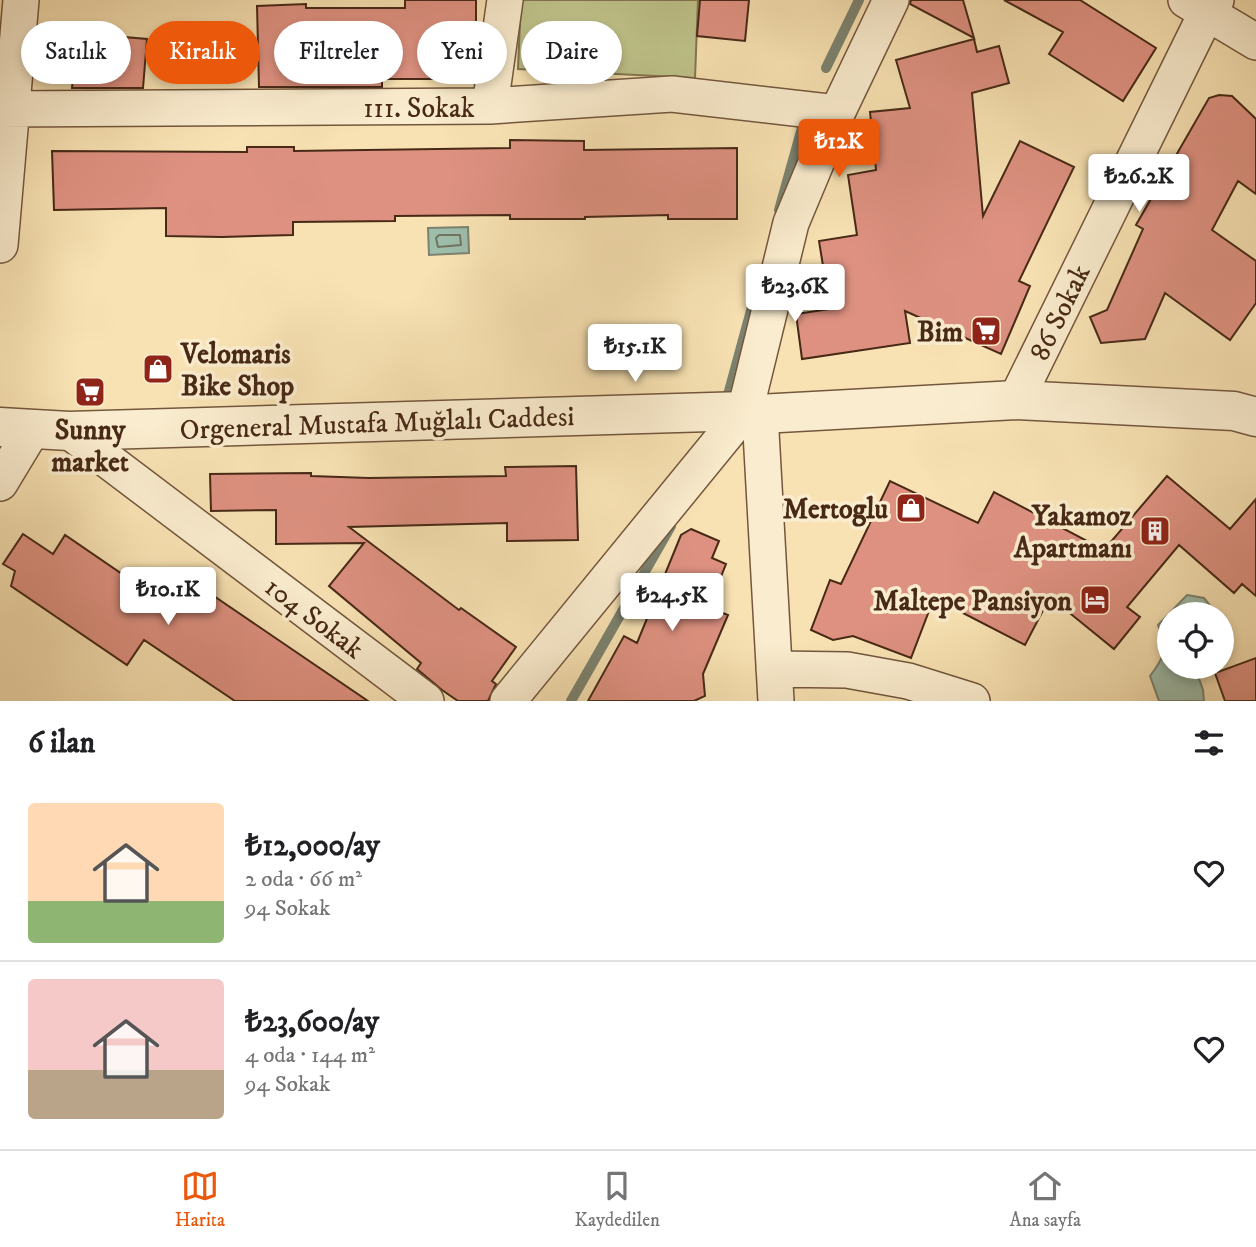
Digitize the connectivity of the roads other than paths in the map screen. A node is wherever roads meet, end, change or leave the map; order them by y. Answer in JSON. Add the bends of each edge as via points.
{"nodes":[{"id":1,"x":21,"y":0,"type":"edge"},
{"id":2,"x":505,"y":0,"type":"edge"},
{"id":3,"x":891,"y":0,"type":"edge"},
{"id":4,"x":1203,"y":4,"type":"edge"},
{"id":5,"x":1256,"y":42,"type":"edge"},
{"id":6,"x":489,"y":106,"type":"junction"},
{"id":7,"x":5,"y":109,"type":"edge"},
{"id":8,"x":821,"y":111,"type":"junction"},
{"id":9,"x":0,"y":245,"type":"edge"},
{"id":10,"x":1016,"y":400,"type":"junction"},
{"id":11,"x":752,"y":412,"type":"junction"},
{"id":12,"x":1256,"y":417,"type":"edge"},
{"id":13,"x":16,"y":429,"type":"edge"},
{"id":14,"x":69,"y":431,"type":"junction"},
{"id":15,"x":0,"y":483,"type":"edge"},
{"id":16,"x":775,"y":685,"type":"edge"},
{"id":17,"x":426,"y":701,"type":"edge"},
{"id":18,"x":508,"y":701,"type":"edge"},
{"id":19,"x":972,"y":701,"type":"edge"}],
"edges":[{"from":1,"to":7,"type":"street"},
{"from":2,"to":6,"type":"street"},
{"from":3,"to":8,"type":"street"},
{"from":4,"to":5,"type":"street"},
{"from":4,"to":10,"type":"street","name":"86 Sokak"},
{"from":6,"to":7,"type":"street","name":"111. Sokak"},
{"from":6,"to":8,"type":"street","name":"111. Sokak","via":[[672,94]]},
{"from":7,"to":9,"type":"street"},
{"from":8,"to":11,"type":"street","via":[[791,223]]},
{"from":10,"to":11,"type":"street","name":"Orgeneral Mustafa Muğlalı Caddesi"},
{"from":10,"to":12,"type":"street","name":"Orgeneral Mustafa Muğlalı Caddesi","via":[[1234,411]]},
{"from":11,"to":14,"type":"street","name":"Orgeneral Mustafa Muğlalı Caddesi"},
{"from":11,"to":16,"type":"street"},
{"from":11,"to":18,"type":"street"},
{"from":13,"to":14,"type":"street","name":"Orgeneral Mustafa Muğlalı Caddesi"},
{"from":13,"to":15,"type":"street"},
{"from":14,"to":17,"type":"street","name":"104 Sokak"},
{"from":16,"to":19,"type":"street","via":[[847,670],[908,681]]}]}
